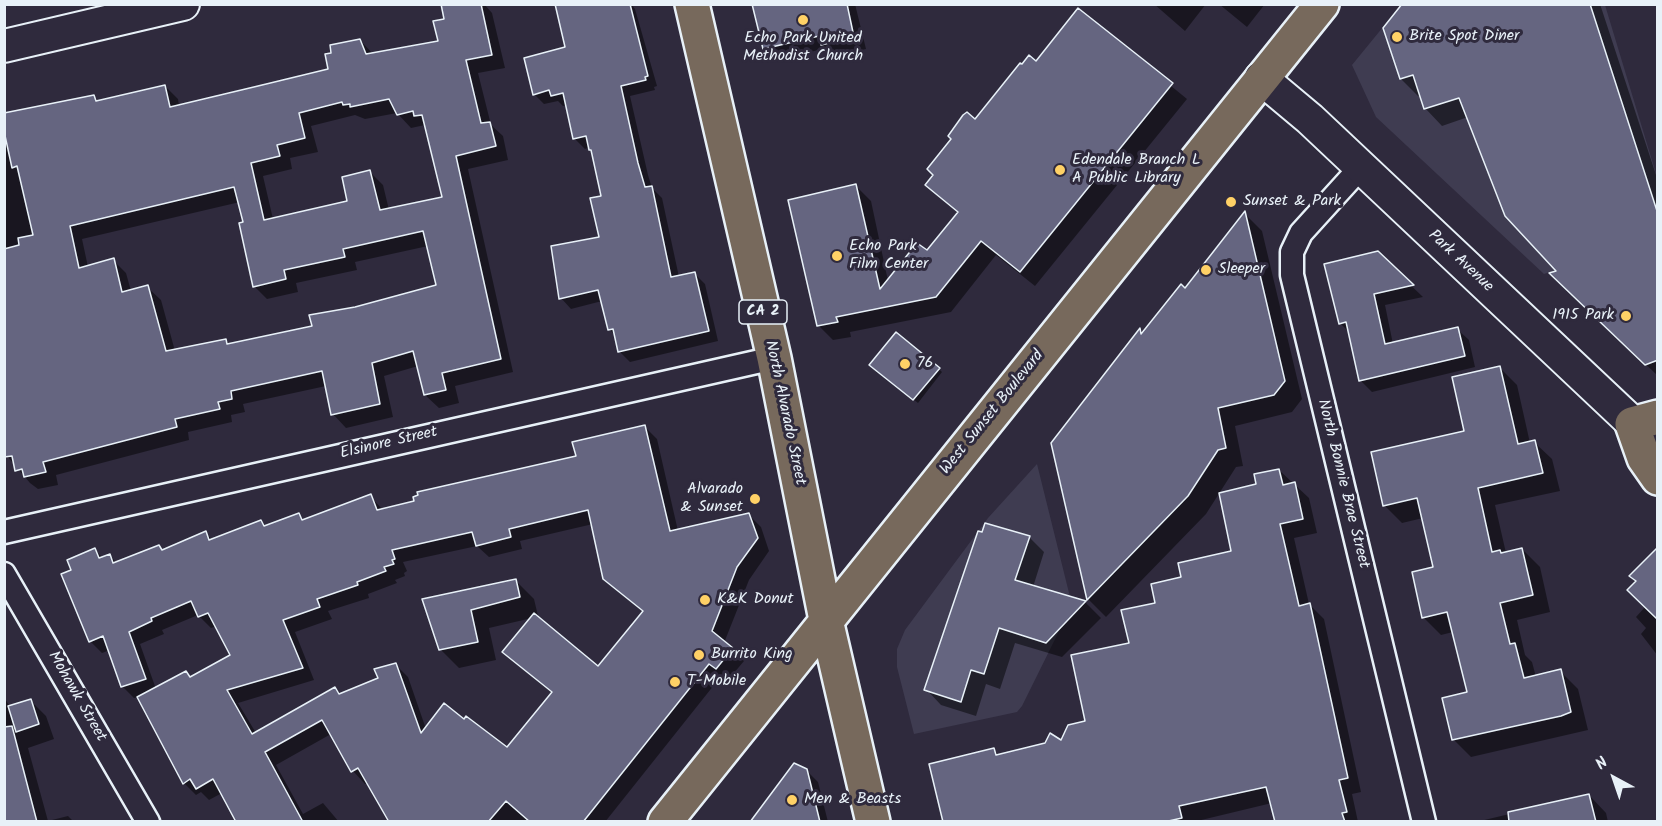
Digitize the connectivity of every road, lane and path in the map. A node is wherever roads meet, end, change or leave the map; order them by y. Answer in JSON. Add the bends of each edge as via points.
{"nodes":[{"id":1,"x":183,"y":4,"type":"edge"},
{"id":2,"x":692,"y":4,"type":"edge"},
{"id":3,"x":1322,"y":4,"type":"edge"},
{"id":4,"x":4,"y":46,"type":"edge"},
{"id":5,"x":1262,"y":78,"type":"junction"},
{"id":6,"x":1360,"y":168,"type":"junction"},
{"id":7,"x":774,"y":358,"type":"junction"},
{"id":8,"x":1645,"y":420,"type":"edge"},
{"id":9,"x":1658,"y":447,"type":"edge"},
{"id":10,"x":1658,"y":478,"type":"edge"},
{"id":11,"x":4,"y":532,"type":"edge"},
{"id":12,"x":4,"y":574,"type":"edge"},
{"id":13,"x":826,"y":620,"type":"junction"},
{"id":14,"x":148,"y":822,"type":"edge"},
{"id":15,"x":665,"y":822,"type":"edge"},
{"id":16,"x":873,"y":822,"type":"edge"},
{"id":17,"x":1424,"y":822,"type":"edge"}],
"edges":[{"from":1,"to":4,"type":"street"},
{"from":2,"to":7,"type":"main road","name":"North Alvarado Street","number":"CA 2"},
{"from":3,"to":5,"type":"main road","name":"West Sunset Boulevard"},
{"from":5,"to":6,"type":"street","name":"Park Avenue"},
{"from":5,"to":13,"type":"main road","name":"West Sunset Boulevard"},
{"from":6,"to":8,"type":"street","name":"Park Avenue"},
{"from":6,"to":17,"type":"street","name":"North Bonnie Brae Street","via":[[1301,233],[1292,252],[1292,275]]},
{"from":7,"to":11,"type":"street","name":"Elsinore Street"},
{"from":7,"to":13,"type":"main road","name":"North Alvarado Street","number":"CA 2"},
{"from":8,"to":9,"type":"street","name":"Park Avenue"},
{"from":8,"to":10,"type":"main road","via":[[1644,458]]},
{"from":12,"to":14,"type":"street","name":"Mohawk Street"},
{"from":13,"to":15,"type":"main road","name":"West Sunset Boulevard"},
{"from":13,"to":16,"type":"main road","name":"North Alvarado Street","number":"CA 2"}]}
